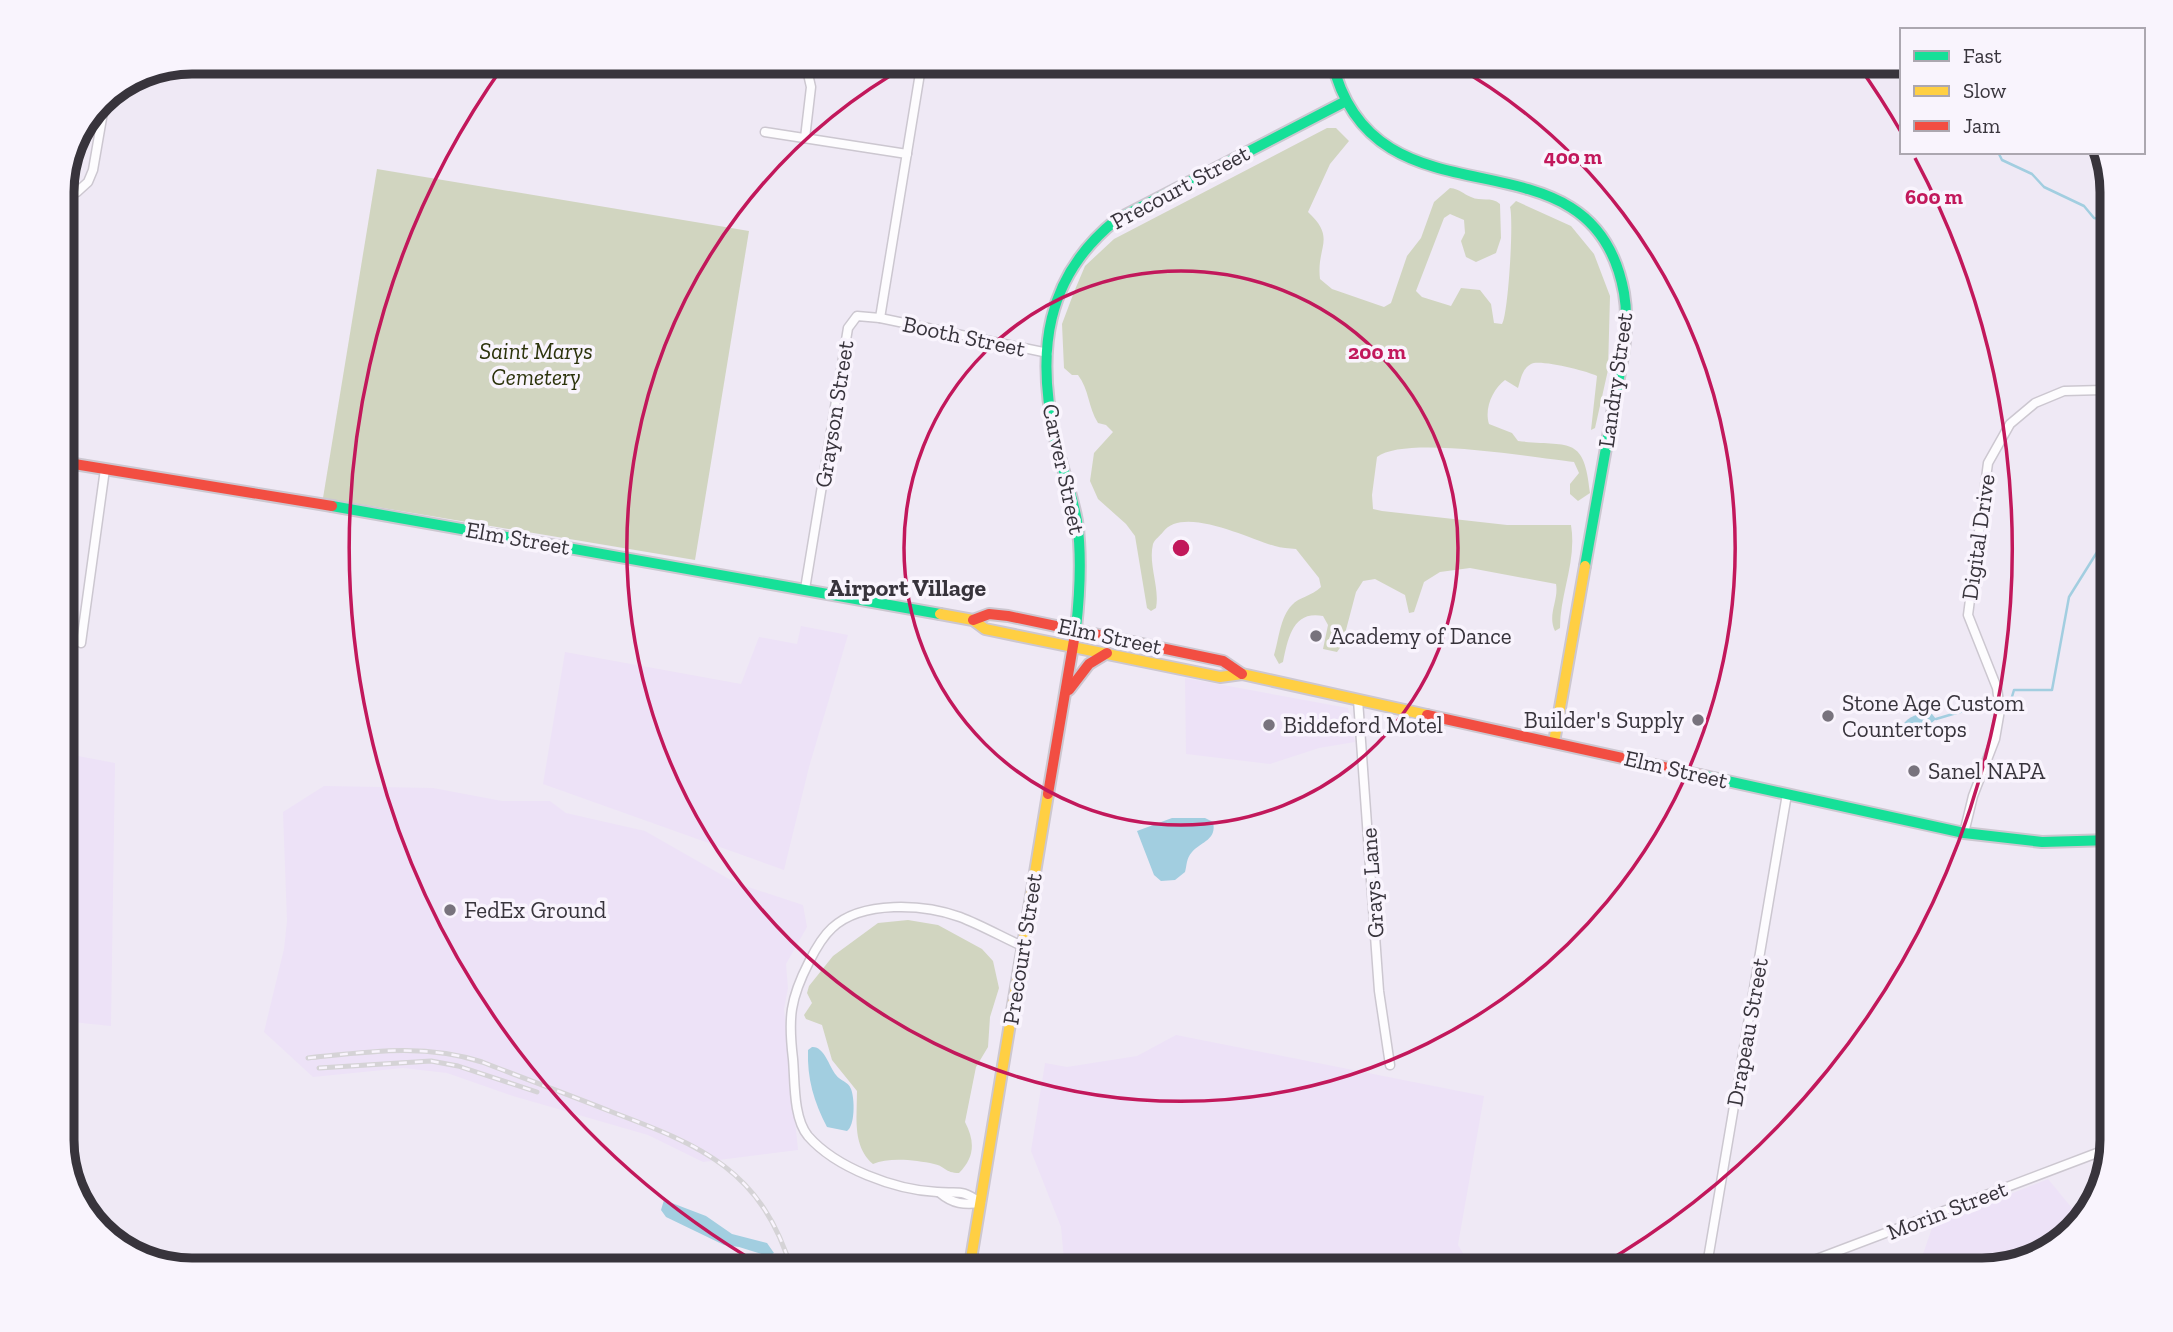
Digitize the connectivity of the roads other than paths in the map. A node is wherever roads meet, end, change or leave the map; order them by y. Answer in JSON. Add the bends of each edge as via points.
{"nodes":[{"id":1,"x":808,"y":74,"type":"edge"},
{"id":2,"x":920,"y":74,"type":"edge"},
{"id":3,"x":1337,"y":74,"type":"edge"},
{"id":4,"x":1346,"y":101,"type":"junction"},
{"id":5,"x":102,"y":116,"type":"edge"},
{"id":6,"x":765,"y":132,"type":"dead end"},
{"id":7,"x":805,"y":138,"type":"junction"},
{"id":8,"x":907,"y":154,"type":"junction"},
{"id":9,"x":74,"y":192,"type":"edge"},
{"id":10,"x":880,"y":318,"type":"junction"},
{"id":11,"x":1048,"y":352,"type":"junction"},
{"id":12,"x":2099,"y":390,"type":"edge"},
{"id":13,"x":74,"y":464,"type":"edge"},
{"id":14,"x":105,"y":469,"type":"junction"},
{"id":15,"x":805,"y":589,"type":"junction"},
{"id":16,"x":973,"y":620,"type":"junction"},
{"id":17,"x":1076,"y":628,"type":"junction"},
{"id":18,"x":81,"y":643,"type":"dead end"},
{"id":19,"x":1073,"y":646,"type":"junction"},
{"id":20,"x":1107,"y":653,"type":"junction"},
{"id":21,"x":1242,"y":674,"type":"junction"},
{"id":22,"x":1065,"y":696,"type":"junction"},
{"id":23,"x":1358,"y":700,"type":"junction"},
{"id":24,"x":1555,"y":742,"type":"junction"},
{"id":25,"x":1787,"y":794,"type":"junction"},
{"id":26,"x":1964,"y":833,"type":"junction"},
{"id":27,"x":2100,"y":840,"type":"edge"},
{"id":28,"x":1022,"y":946,"type":"junction"},
{"id":29,"x":1390,"y":1065,"type":"dead end"},
{"id":30,"x":2098,"y":1152,"type":"edge"},
{"id":31,"x":981,"y":1203,"type":"junction"},
{"id":32,"x":971,"y":1258,"type":"edge"},
{"id":33,"x":1708,"y":1258,"type":"edge"},
{"id":34,"x":1819,"y":1258,"type":"edge"}],
"edges":[{"from":1,"to":7,"type":"street","via":[[811,87]]},
{"from":2,"to":8,"type":"street","name":"Grayson Street"},
{"from":3,"to":4,"type":"main road","name":"Landry Street"},
{"from":4,"to":11,"type":"main road","name":"Precourt Street","via":[[1103,228],[1076,255],[1061,282]]},
{"from":4,"to":24,"type":"main road","name":"Landry Street","via":[[1369,134],[1410,162],[1529,187],[1569,206],[1600,235],[1620,274],[1627,310],[1625,342]]},
{"from":5,"to":9,"type":"street","via":[[91,175]]},
{"from":6,"to":7,"type":"street"},
{"from":7,"to":8,"type":"street"},
{"from":8,"to":10,"type":"street","name":"Grayson Street"},
{"from":10,"to":11,"type":"street","name":"Booth Street"},
{"from":10,"to":15,"type":"street","name":"Grayson Street","via":[[857,316],[848,328]]},
{"from":11,"to":17,"type":"main road","name":"Carver Street","via":[[1050,411],[1079,537]]},
{"from":12,"to":26,"type":"street","name":"Digital Drive","via":[[2064,391],[2035,403],[2010,424],[1988,463],[1968,615],[1997,688],[1999,721]]},
{"from":13,"to":14,"type":"main road","name":"Elm Street"},
{"from":14,"to":15,"type":"main road","name":"Elm Street"},
{"from":14,"to":18,"type":"street"},
{"from":15,"to":16,"type":"main road","name":"Elm Street"},
{"from":16,"to":17,"type":"main road","name":"Elm Street","via":[[989,614]]},
{"from":16,"to":19,"type":"main road","name":"Elm Street","via":[[985,629]]},
{"from":17,"to":19,"type":"main road","name":"Precourt Street"},
{"from":17,"to":21,"type":"main road","name":"Elm Street","via":[[1223,661]]},
{"from":19,"to":20,"type":"main road","name":"Elm Street"},
{"from":19,"to":22,"type":"main road","name":"Precourt Street"},
{"from":20,"to":21,"type":"main road","name":"Elm Street","via":[[1220,677]]},
{"from":20,"to":22,"type":"main road","via":[[1083,669]]},
{"from":21,"to":23,"type":"main road","name":"Elm Street"},
{"from":22,"to":28,"type":"main road","name":"Precourt Street"},
{"from":23,"to":24,"type":"main road","name":"Elm Street"},
{"from":23,"to":29,"type":"street","name":"Grays Lane","via":[[1380,1003]]},
{"from":24,"to":25,"type":"main road","name":"Elm Street"},
{"from":25,"to":26,"type":"main road","name":"Elm Street"},
{"from":25,"to":33,"type":"street","name":"Drapeau Street"},
{"from":26,"to":27,"type":"main road","name":"Elm Street","via":[[2042,842]]},
{"from":28,"to":31,"type":"main road","name":"Precourt Street"},
{"from":28,"to":31,"type":"street","via":[[942,912],[864,912],[840,922],[826,935],[792,998],[789,1031],[805,1133],[823,1149],[864,1171],[940,1193],[949,1201]]},
{"from":30,"to":34,"type":"street","name":"Morin Street"},
{"from":31,"to":32,"type":"main road","name":"Precourt Street"}]}
